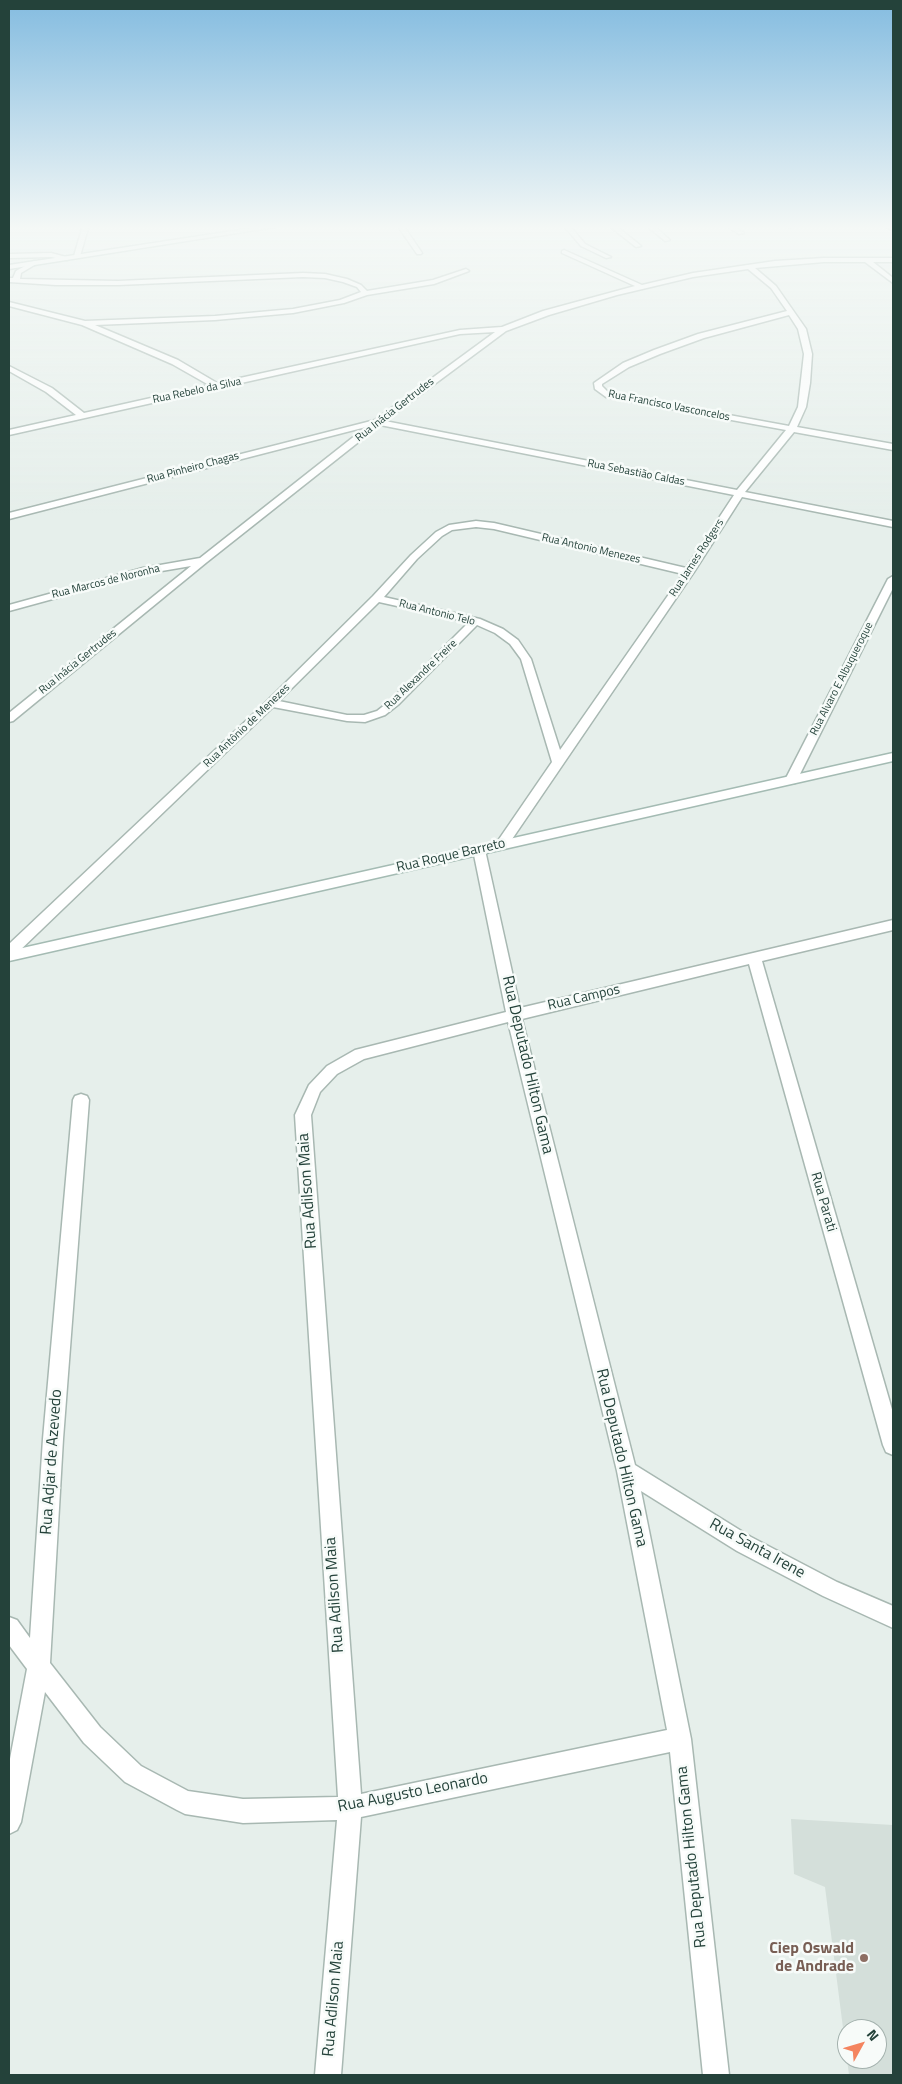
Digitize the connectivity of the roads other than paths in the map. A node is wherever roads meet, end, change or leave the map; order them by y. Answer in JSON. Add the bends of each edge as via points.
{"nodes":[{"id":1,"x":82,"y":322,"type":"edge"},
{"id":2,"x":113,"y":322,"type":"edge"},
{"id":3,"x":520,"y":322,"type":"edge"},
{"id":4,"x":753,"y":322,"type":"edge"},
{"id":5,"x":798,"y":322,"type":"edge"},
{"id":6,"x":85,"y":323,"type":"junction"},
{"id":7,"x":503,"y":329,"type":"junction"},
{"id":8,"x":9,"y":368,"type":"edge"},
{"id":9,"x":218,"y":387,"type":"junction"},
{"id":10,"x":82,"y":415,"type":"junction"},
{"id":11,"x":378,"y":422,"type":"junction"},
{"id":12,"x":791,"y":430,"type":"junction"},
{"id":13,"x":9,"y":432,"type":"edge"},
{"id":14,"x":893,"y":447,"type":"edge"},
{"id":15,"x":739,"y":494,"type":"junction"},
{"id":16,"x":9,"y":516,"type":"edge"},
{"id":17,"x":893,"y":524,"type":"edge"},
{"id":18,"x":494,"y":526,"type":"joint"},
{"id":19,"x":204,"y":560,"type":"junction"},
{"id":20,"x":689,"y":572,"type":"junction"},
{"id":21,"x":893,"y":579,"type":"edge"},
{"id":22,"x":377,"y":598,"type":"junction"},
{"id":23,"x":9,"y":608,"type":"edge"},
{"id":24,"x":476,"y":621,"type":"junction"},
{"id":25,"x":272,"y":703,"type":"junction"},
{"id":26,"x":9,"y":719,"type":"edge"},
{"id":27,"x":893,"y":757,"type":"edge"},
{"id":28,"x":558,"y":763,"type":"junction"},
{"id":29,"x":791,"y":780,"type":"junction"},
{"id":30,"x":501,"y":845,"type":"junction"},
{"id":31,"x":478,"y":850,"type":"junction"},
{"id":32,"x":893,"y":925,"type":"edge"},
{"id":33,"x":9,"y":954,"type":"edge"},
{"id":34,"x":754,"y":958,"type":"junction"},
{"id":35,"x":514,"y":1015,"type":"junction"},
{"id":36,"x":81,"y":1100,"type":"dead end"},
{"id":37,"x":303,"y":1115,"type":"joint"},
{"id":38,"x":893,"y":1445,"type":"edge"},
{"id":39,"x":626,"y":1471,"type":"junction"},
{"id":40,"x":893,"y":1617,"type":"edge"},
{"id":41,"x":9,"y":1628,"type":"edge"},
{"id":42,"x":39,"y":1665,"type":"junction"},
{"id":43,"x":680,"y":1740,"type":"junction"},
{"id":44,"x":350,"y":1808,"type":"junction"},
{"id":45,"x":9,"y":1822,"type":"edge"},
{"id":46,"x":328,"y":2075,"type":"edge"},
{"id":47,"x":716,"y":2075,"type":"edge"}],
"edges":[{"from":1,"to":6,"type":"street"},
{"from":2,"to":6,"type":"street"},
{"from":3,"to":7,"type":"street","name":"Rua Inácia Gertrudes"},
{"from":4,"to":12,"type":"street","name":"Rua Francisco Vasconcelos","via":[[657,352],[626,365],[598,383],[598,387],[606,395]]},
{"from":5,"to":12,"type":"street","name":"Rua James Rodgers","via":[[808,354],[802,407]]},
{"from":6,"to":9,"type":"street","via":[[161,355]]},
{"from":7,"to":9,"type":"street","name":"Rua Rebelo da Silva","via":[[460,332]]},
{"from":7,"to":11,"type":"street","name":"Rua Inácia Gertrudes"},
{"from":8,"to":10,"type":"street","via":[[49,390]]},
{"from":9,"to":10,"type":"street","name":"Rua Rebelo da Silva"},
{"from":10,"to":13,"type":"street","name":"Rua Rebelo da Silva"},
{"from":11,"to":15,"type":"street","name":"Rua Sebastião Caldas"},
{"from":11,"to":16,"type":"street","name":"Rua Pinheiro Chagas"},
{"from":11,"to":19,"type":"street","name":"Rua Inácia Gertrudes"},
{"from":12,"to":14,"type":"street","name":"Rua Francisco Vasconcelos"},
{"from":12,"to":15,"type":"street","name":"Rua James Rodgers"},
{"from":15,"to":17,"type":"street","name":"Rua Sebastião Caldas"},
{"from":15,"to":20,"type":"street","name":"Rua James Rodgers"},
{"from":18,"to":20,"type":"street","name":"Rua Antonio Menezes"},
{"from":18,"to":22,"type":"street","name":"Rua Antônio de Menezes","via":[[476,524],[448,528],[438,534]]},
{"from":19,"to":23,"type":"street","name":"Rua Marcos de Noronha","via":[[144,571]]},
{"from":19,"to":26,"type":"street","name":"Rua Inácia Gertrudes"},
{"from":20,"to":28,"type":"street","name":"Rua James Rodgers"},
{"from":21,"to":29,"type":"street","name":"Rua Alvaro E Albuqueroque"},
{"from":22,"to":24,"type":"street","name":"Rua Antonio Telo"},
{"from":22,"to":25,"type":"street","name":"Rua Antônio de Menezes"},
{"from":24,"to":25,"type":"street","name":"Rua Alexandre Freire","via":[[381,713],[365,719],[347,718]]},
{"from":24,"to":28,"type":"street","name":"Rua Antonio Telo","via":[[514,642],[526,660]]},
{"from":25,"to":33,"type":"street","name":"Rua Antônio de Menezes"},
{"from":27,"to":29,"type":"street","name":"Rua Roque Barreto"},
{"from":28,"to":30,"type":"street","name":"Rua James Rodgers"},
{"from":29,"to":30,"type":"street","name":"Rua Roque Barreto"},
{"from":30,"to":31,"type":"street","name":"Rua Roque Barreto"},
{"from":31,"to":33,"type":"street","name":"Rua Roque Barreto"},
{"from":31,"to":35,"type":"street","name":"Rua Deputado Hilton Gama"},
{"from":32,"to":34,"type":"street","name":"Rua Campos"},
{"from":34,"to":35,"type":"street","name":"Rua Campos"},
{"from":34,"to":38,"type":"street","name":"Rua Parati"},
{"from":35,"to":37,"type":"street","name":"Rua Campos","via":[[360,1054],[332,1070],[314,1089]]},
{"from":35,"to":39,"type":"street","name":"Rua Deputado Hilton Gama"},
{"from":36,"to":42,"type":"street","name":"Rua Adjar de Azevedo","via":[[53,1439]]},
{"from":37,"to":44,"type":"street","name":"Rua Adilson Maia"},
{"from":39,"to":40,"type":"street","name":"Rua Santa Irene","via":[[744,1544],[830,1589]]},
{"from":39,"to":43,"type":"street","name":"Rua Deputado Hilton Gama"},
{"from":41,"to":42,"type":"street","name":"Rua Augusto Leonardo"},
{"from":42,"to":44,"type":"street","name":"Rua Augusto Leonardo","via":[[92,1736],[133,1774],[185,1802],[243,1811]]},
{"from":42,"to":45,"type":"street","name":"Rua Adjar de Azevedo"},
{"from":43,"to":44,"type":"street","name":"Rua Augusto Leonardo"},
{"from":43,"to":47,"type":"street","name":"Rua Deputado Hilton Gama"},
{"from":44,"to":46,"type":"street","name":"Rua Adilson Maia"}]}
